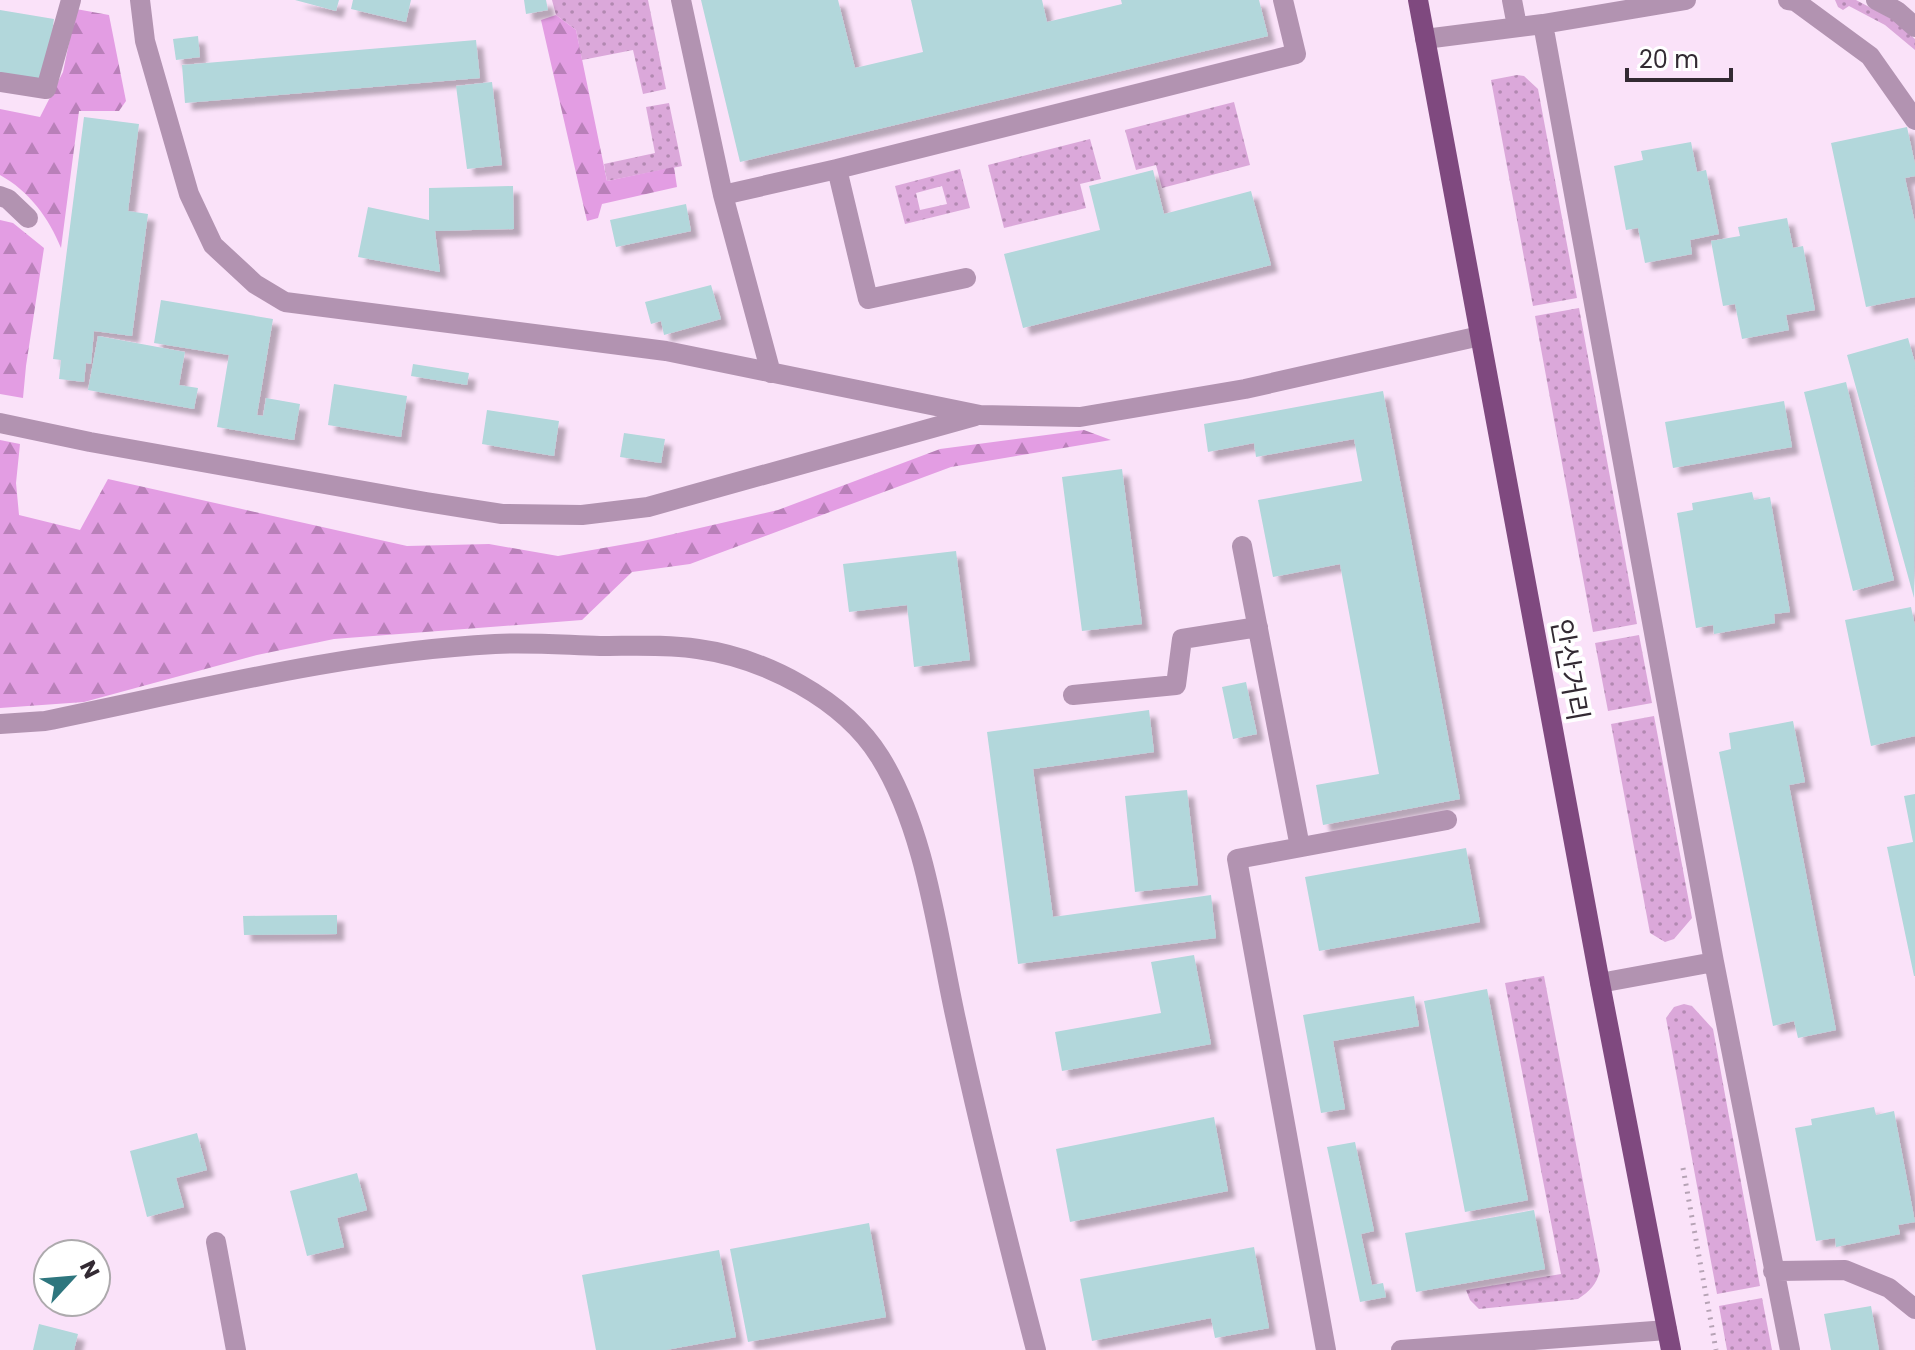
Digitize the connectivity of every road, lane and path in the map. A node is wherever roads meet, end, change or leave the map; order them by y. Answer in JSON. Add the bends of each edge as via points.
{"nodes":[{"id":1,"x":71,"y":0,"type":"edge"},
{"id":2,"x":140,"y":0,"type":"edge"},
{"id":3,"x":681,"y":0,"type":"edge"},
{"id":4,"x":1283,"y":0,"type":"edge"},
{"id":5,"x":1418,"y":0,"type":"edge"},
{"id":6,"x":1512,"y":0,"type":"edge"},
{"id":7,"x":1686,"y":0,"type":"edge"},
{"id":8,"x":1788,"y":0,"type":"edge"},
{"id":9,"x":1876,"y":0,"type":"edge"},
{"id":10,"x":1543,"y":24,"type":"junction"},
{"id":11,"x":1517,"y":26,"type":"junction"},
{"id":12,"x":1915,"y":27,"type":"edge"},
{"id":13,"x":1425,"y":39,"type":"junction"},
{"id":14,"x":0,"y":82,"type":"edge"},
{"id":15,"x":1915,"y":120,"type":"edge"},
{"id":16,"x":837,"y":169,"type":"junction"},
{"id":17,"x":723,"y":195,"type":"junction"},
{"id":18,"x":0,"y":196,"type":"edge"},
{"id":19,"x":28,"y":218,"type":"dead end"},
{"id":20,"x":966,"y":278,"type":"dead end"},
{"id":21,"x":1480,"y":336,"type":"junction"},
{"id":22,"x":771,"y":373,"type":"junction"},
{"id":23,"x":980,"y":415,"type":"junction"},
{"id":24,"x":0,"y":423,"type":"edge"},
{"id":25,"x":1242,"y":546,"type":"dead end"},
{"id":26,"x":1258,"y":627,"type":"junction"},
{"id":27,"x":1073,"y":695,"type":"dead end"},
{"id":28,"x":0,"y":724,"type":"edge"},
{"id":29,"x":1447,"y":820,"type":"dead end"},
{"id":30,"x":1300,"y":847,"type":"junction"},
{"id":31,"x":1714,"y":962,"type":"junction"},
{"id":32,"x":1600,"y":983,"type":"junction"},
{"id":33,"x":1683,"y":1168,"type":"dead end"},
{"id":34,"x":216,"y":1242,"type":"dead end"},
{"id":35,"x":1773,"y":1271,"type":"junction"},
{"id":36,"x":1915,"y":1309,"type":"edge"},
{"id":37,"x":1669,"y":1340,"type":"edge"},
{"id":38,"x":236,"y":1350,"type":"edge"},
{"id":39,"x":1036,"y":1350,"type":"edge"},
{"id":40,"x":1326,"y":1350,"type":"edge"},
{"id":41,"x":1401,"y":1350,"type":"edge"},
{"id":42,"x":1716,"y":1350,"type":"edge"},
{"id":43,"x":1790,"y":1350,"type":"edge"}],
"edges":[{"from":1,"to":14,"type":"street","via":[[46,89]]},
{"from":2,"to":22,"type":"street","via":[[145,41],[189,194],[213,245],[255,284],[285,302],[666,351]]},
{"from":3,"to":17,"type":"street"},
{"from":4,"to":16,"type":"street","via":[[1296,54]]},
{"from":5,"to":13,"type":"main road","name":"안산거리"},
{"from":6,"to":11,"type":"street"},
{"from":7,"to":10,"type":"street"},
{"from":8,"to":15,"type":"street","via":[[1870,56]]},
{"from":9,"to":12,"type":"street"},
{"from":10,"to":11,"type":"street"},
{"from":10,"to":31,"type":"street"},
{"from":11,"to":13,"type":"street"},
{"from":13,"to":21,"type":"main road","name":"안산거리"},
{"from":16,"to":17,"type":"street"},
{"from":16,"to":20,"type":"street","via":[[868,299]]},
{"from":17,"to":22,"type":"street"},
{"from":18,"to":19,"type":"street"},
{"from":21,"to":23,"type":"street","via":[[1245,389],[1080,417]]},
{"from":21,"to":32,"type":"main road","name":"안산거리"},
{"from":22,"to":23,"type":"street"},
{"from":23,"to":24,"type":"street","via":[[648,507],[582,515],[502,514],[426,502]]},
{"from":25,"to":26,"type":"street"},
{"from":26,"to":27,"type":"street","via":[[1182,639],[1176,685]]},
{"from":26,"to":30,"type":"street"},
{"from":28,"to":39,"type":"street","via":[[45,721],[334,663],[498,644],[697,649],[742,659],[826,699],[879,755],[909,821],[990,1177]]},
{"from":29,"to":30,"type":"street"},
{"from":30,"to":40,"type":"street","via":[[1237,859]]},
{"from":31,"to":32,"type":"street"},
{"from":31,"to":35,"type":"street"},
{"from":32,"to":37,"type":"main road","name":"안산거리"},
{"from":33,"to":42,"type":"path"},
{"from":34,"to":38,"type":"street"},
{"from":35,"to":36,"type":"street","via":[[1845,1270],[1889,1288]]},
{"from":35,"to":43,"type":"street"},
{"from":37,"to":41,"type":"street"}]}
